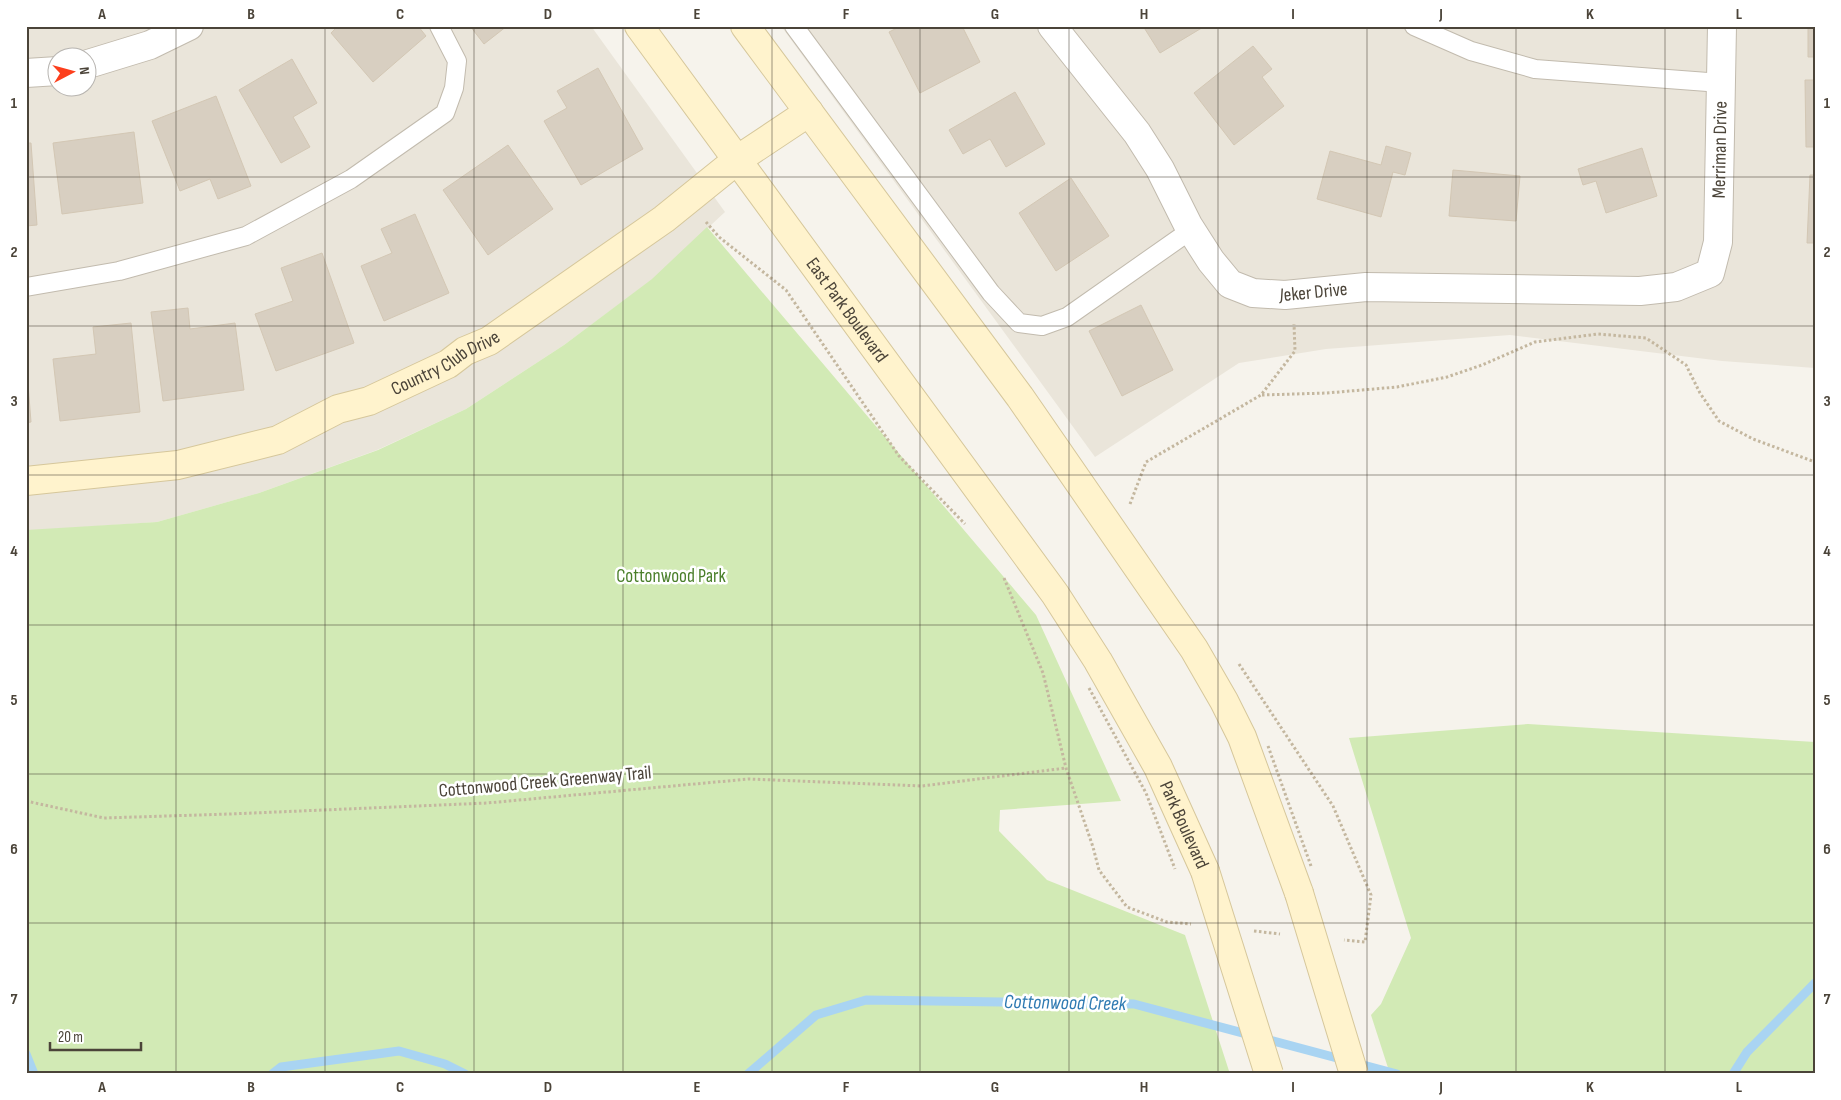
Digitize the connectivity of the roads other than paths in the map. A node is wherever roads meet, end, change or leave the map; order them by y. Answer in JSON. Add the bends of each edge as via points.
{"nodes":[{"id":1,"x":190,"y":26,"type":"edge"},
{"id":2,"x":440,"y":26,"type":"edge"},
{"id":3,"x":639,"y":26,"type":"edge"},
{"id":4,"x":745,"y":26,"type":"edge"},
{"id":5,"x":794,"y":26,"type":"edge"},
{"id":6,"x":1052,"y":26,"type":"edge"},
{"id":7,"x":1414,"y":26,"type":"edge"},
{"id":8,"x":1722,"y":26,"type":"edge"},
{"id":9,"x":98,"y":61,"type":"edge"},
{"id":10,"x":48,"y":72,"type":"edge"},
{"id":11,"x":26,"y":73,"type":"edge"},
{"id":12,"x":1721,"y":83,"type":"junction"},
{"id":13,"x":809,"y":112,"type":"junction"},
{"id":14,"x":737,"y":160,"type":"junction"},
{"id":15,"x":1191,"y":230,"type":"junction"},
{"id":16,"x":1710,"y":273,"type":"joint"},
{"id":17,"x":26,"y":287,"type":"edge"},
{"id":18,"x":26,"y":481,"type":"edge"},
{"id":19,"x":1055,"y":594,"type":"joint"},
{"id":20,"x":1269,"y":1074,"type":"edge"},
{"id":21,"x":1354,"y":1074,"type":"edge"}],
"edges":[{"from":1,"to":9,"type":"street","via":[[150,46]]},
{"from":2,"to":17,"type":"lane","via":[[457,61],[454,88],[445,113],[351,179],[246,236],[119,271]]},
{"from":3,"to":14,"type":"main road","name":"East Park Boulevard"},
{"from":4,"to":13,"type":"main road"},
{"from":5,"to":15,"type":"lane","via":[[986,285],[1019,323],[1042,326],[1067,317]]},
{"from":6,"to":15,"type":"street","name":"Jeker Drive","via":[[1137,133],[1160,169]]},
{"from":7,"to":12,"type":"lane","via":[[1471,51],[1535,69]]},
{"from":8,"to":12,"type":"street","name":"Merriman Drive"},
{"from":10,"to":11,"type":"street"},
{"from":12,"to":16,"type":"street","name":"Merriman Drive","via":[[1718,242]]},
{"from":13,"to":14,"type":"main road","name":"Country Club Drive"},
{"from":13,"to":21,"type":"main road","bridge":true,"via":[[1020,397],[1155,592],[1224,700],[1256,773],[1298,893]]},
{"from":14,"to":18,"type":"main road","name":"Country Club Drive","via":[[664,219],[489,341],[369,401],[338,409],[278,440],[178,465]]},
{"from":14,"to":19,"type":"main road","name":"East Park Boulevard"},
{"from":15,"to":16,"type":"street","name":"Jeker Drive","via":[[1230,284],[1253,293],[1292,294],[1366,287],[1640,291],[1676,287]]},
{"from":19,"to":20,"type":"main road","name":"Park Boulevard","bridge":true,"via":[[1098,661],[1158,767],[1205,871]]}]}
